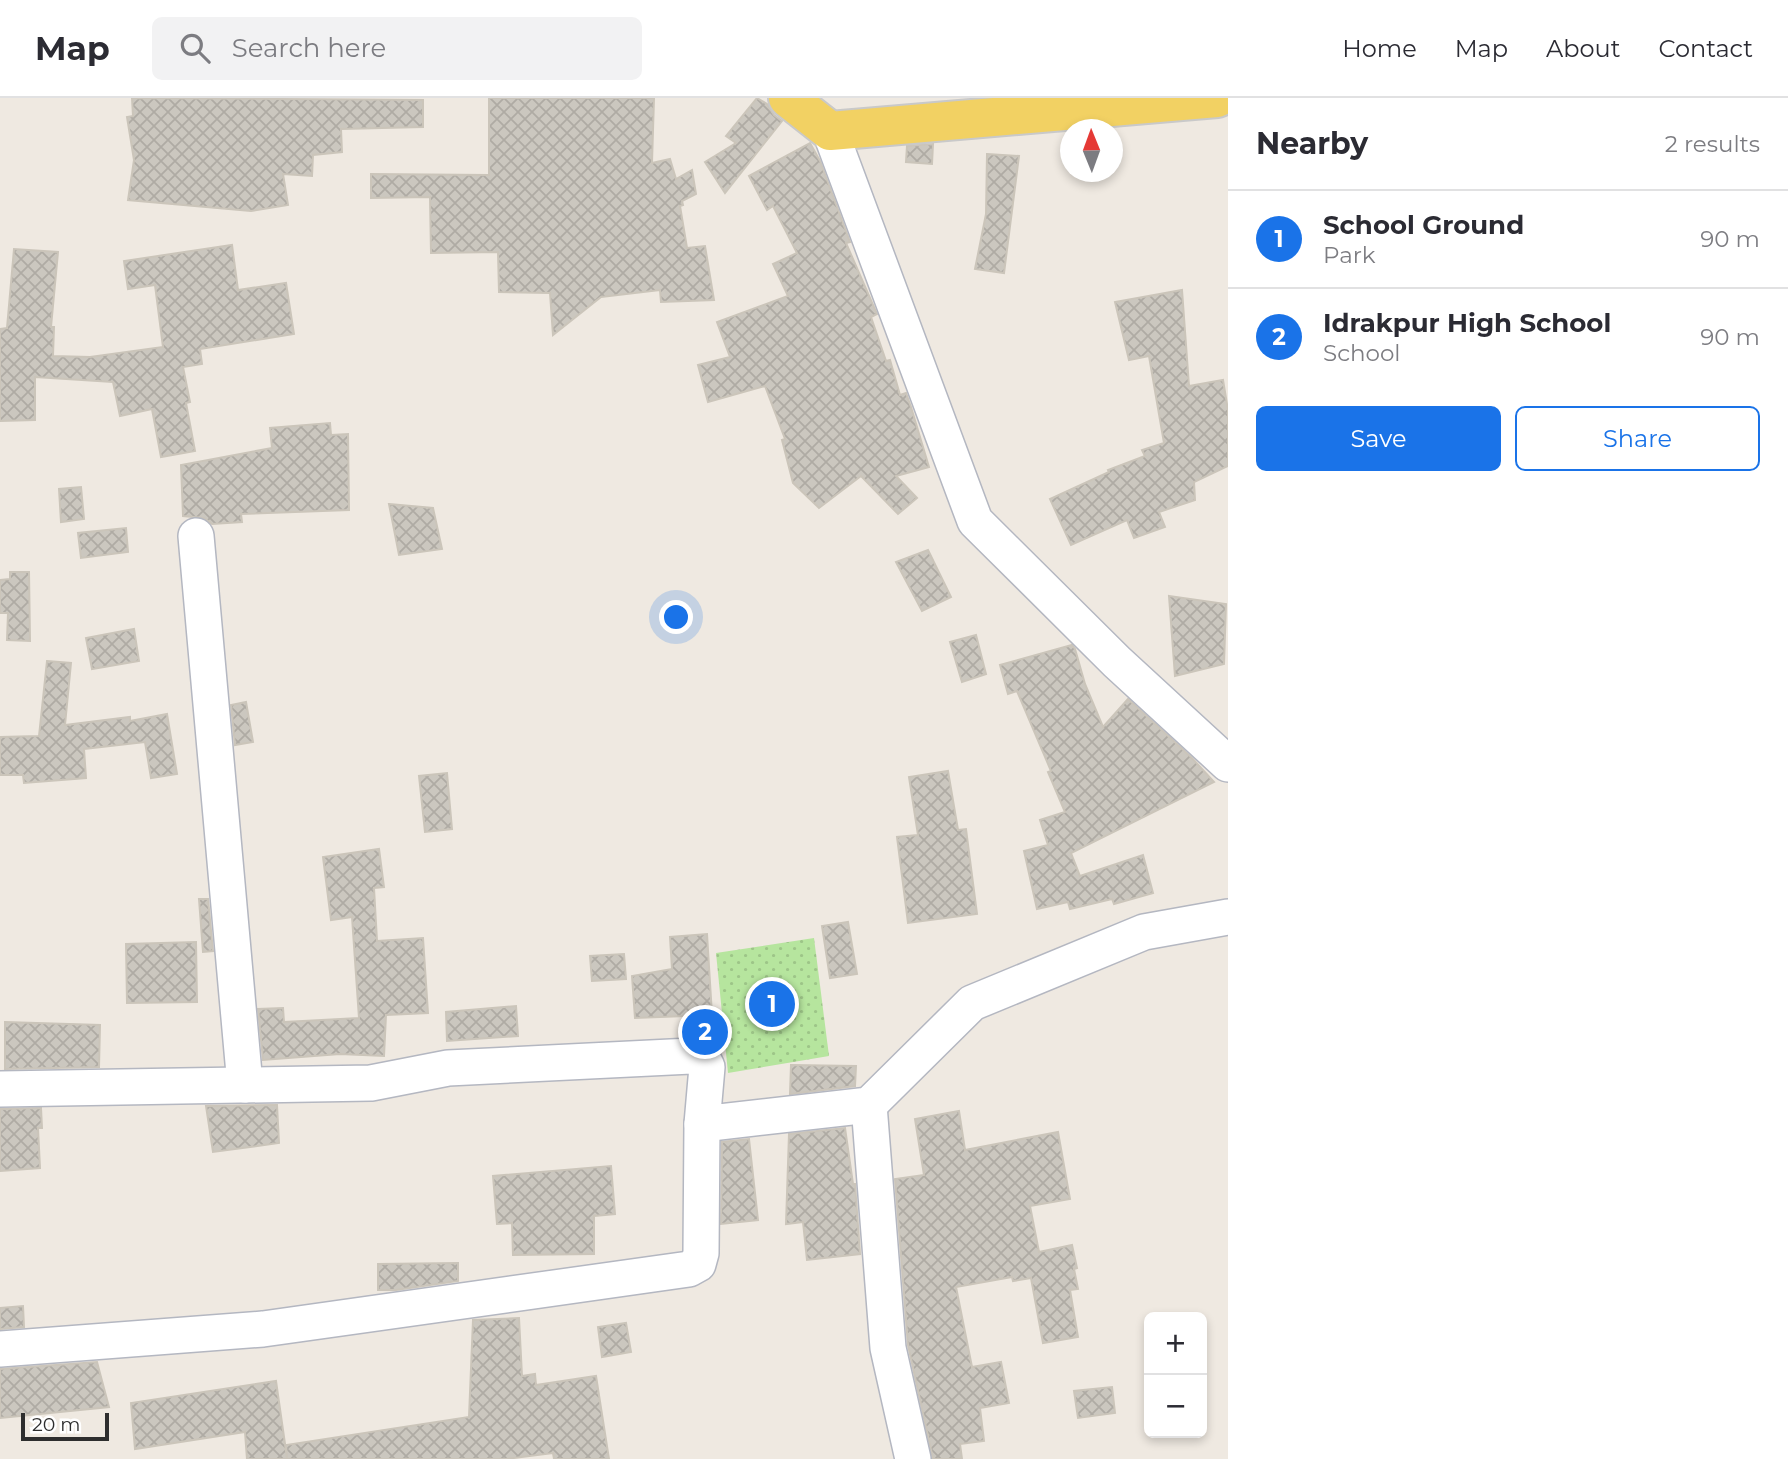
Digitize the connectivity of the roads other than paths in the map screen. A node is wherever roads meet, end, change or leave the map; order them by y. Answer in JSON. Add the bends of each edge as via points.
{"nodes":[{"id":1,"x":788,"y":98,"type":"edge"},
{"id":2,"x":1217,"y":98,"type":"edge"},
{"id":3,"x":830,"y":131,"type":"junction"},
{"id":4,"x":196,"y":536,"type":"dead end"},
{"id":5,"x":1228,"y":764,"type":"edge"},
{"id":6,"x":1228,"y":917,"type":"edge"},
{"id":7,"x":245,"y":1085,"type":"junction"},
{"id":8,"x":0,"y":1089,"type":"edge"},
{"id":9,"x":869,"y":1105,"type":"junction"},
{"id":10,"x":702,"y":1124,"type":"junction"},
{"id":11,"x":0,"y":1349,"type":"edge"},
{"id":12,"x":913,"y":1459,"type":"edge"}],
"edges":[{"from":1,"to":3,"type":"main road"},
{"from":2,"to":3,"type":"main road"},
{"from":3,"to":5,"type":"street","via":[[975,520],[1117,662]]},
{"from":4,"to":7,"type":"street"},
{"from":6,"to":9,"type":"street","via":[[1144,932],[972,1003]]},
{"from":7,"to":8,"type":"street"},
{"from":7,"to":10,"type":"street","via":[[371,1083],[448,1068],[691,1056],[703,1059],[707,1067]]},
{"from":9,"to":10,"type":"street"},
{"from":9,"to":12,"type":"street","via":[[888,1348]]},
{"from":10,"to":11,"type":"street","via":[[701,1253],[698,1264],[689,1269],[263,1329]]}]}
